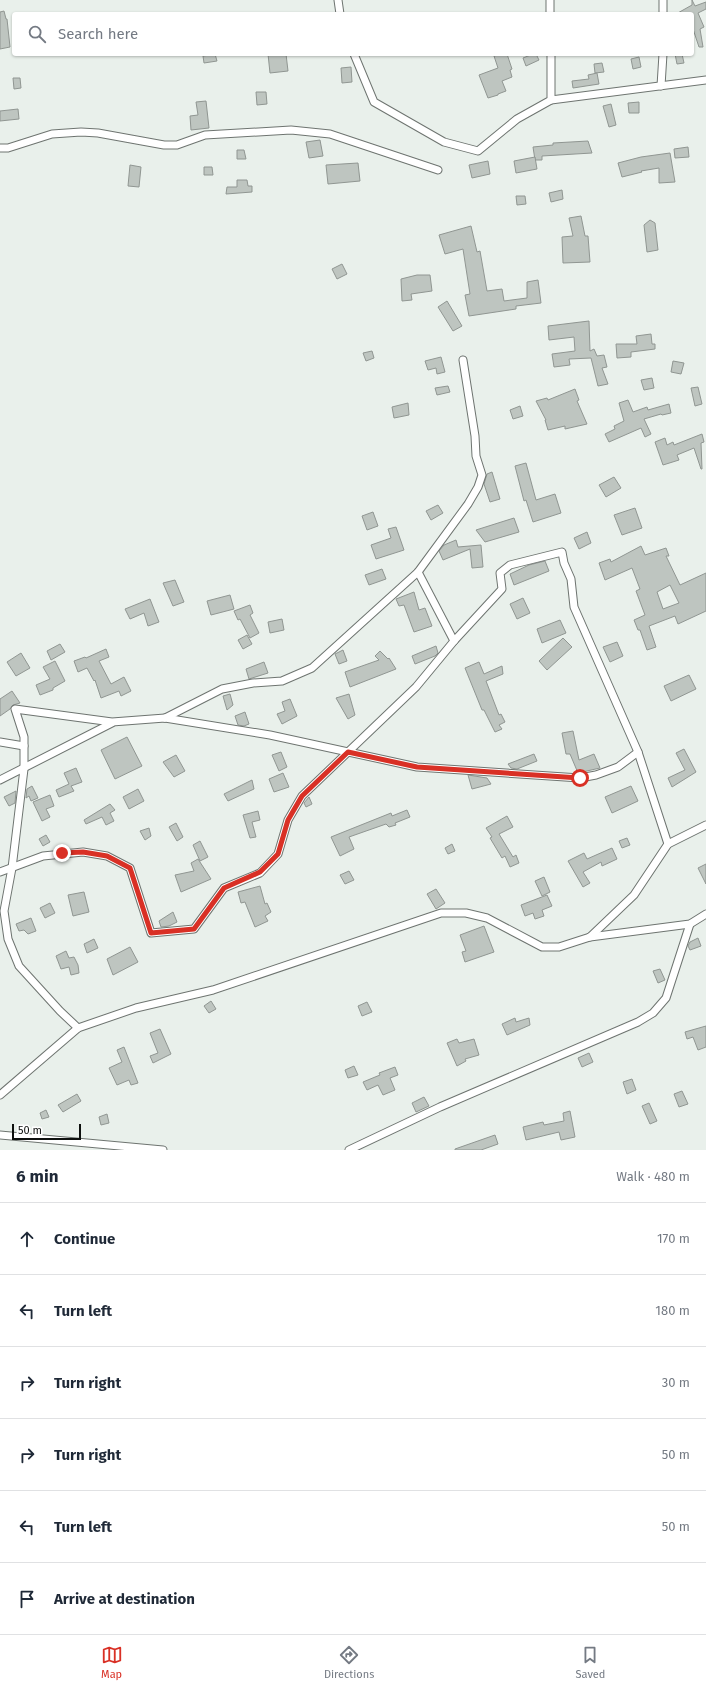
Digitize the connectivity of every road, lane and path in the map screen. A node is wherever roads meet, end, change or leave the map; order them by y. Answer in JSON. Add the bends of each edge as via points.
{"nodes":[{"id":1,"x":338,"y":0,"type":"edge"},
{"id":2,"x":550,"y":0,"type":"edge"},
{"id":3,"x":663,"y":0,"type":"edge"},
{"id":4,"x":340,"y":12,"type":"edge"},
{"id":5,"x":550,"y":12,"type":"edge"},
{"id":6,"x":663,"y":12,"type":"edge"},
{"id":7,"x":355,"y":56,"type":"edge"},
{"id":8,"x":551,"y":56,"type":"edge"},
{"id":9,"x":663,"y":56,"type":"edge"},
{"id":10,"x":706,"y":80,"type":"edge"},
{"id":11,"x":661,"y":86,"type":"junction"},
{"id":12,"x":551,"y":100,"type":"junction"},
{"id":13,"x":0,"y":148,"type":"edge"},
{"id":14,"x":438,"y":170,"type":"dead end"},
{"id":15,"x":463,"y":360,"type":"dead end"},
{"id":16,"x":418,"y":572,"type":"junction"},
{"id":17,"x":454,"y":641,"type":"junction"},
{"id":18,"x":165,"y":718,"type":"junction"},
{"id":19,"x":112,"y":722,"type":"junction"},
{"id":20,"x":0,"y":742,"type":"edge"},
{"id":21,"x":24,"y":746,"type":"junction"},
{"id":22,"x":348,"y":752,"type":"junction"},
{"id":23,"x":638,"y":752,"type":"junction"},
{"id":24,"x":24,"y":769,"type":"junction"},
{"id":25,"x":0,"y":780,"type":"edge"},
{"id":26,"x":706,"y":825,"type":"edge"},
{"id":27,"x":668,"y":844,"type":"junction"},
{"id":28,"x":12,"y":868,"type":"junction"},
{"id":29,"x":0,"y":872,"type":"edge"},
{"id":30,"x":706,"y":914,"type":"edge"},
{"id":31,"x":690,"y":924,"type":"junction"},
{"id":32,"x":590,"y":937,"type":"junction"},
{"id":33,"x":78,"y":1028,"type":"junction"},
{"id":34,"x":0,"y":1095,"type":"edge"},
{"id":35,"x":0,"y":1135,"type":"edge"},
{"id":36,"x":163,"y":1150,"type":"edge"},
{"id":37,"x":349,"y":1150,"type":"edge"}],
"edges":[{"from":1,"to":4,"type":"street"},
{"from":2,"to":5,"type":"street"},
{"from":3,"to":6,"type":"street"},
{"from":7,"to":12,"type":"street","via":[[374,102],[444,142],[478,151],[517,119]]},
{"from":8,"to":12,"type":"street"},
{"from":9,"to":11,"type":"street"},
{"from":10,"to":11,"type":"street"},
{"from":11,"to":12,"type":"street"},
{"from":13,"to":14,"type":"street","via":[[8,148],[52,134],[81,132],[164,145],[177,144],[205,135],[291,130],[330,134]]},
{"from":15,"to":16,"type":"street","via":[[476,456],[482,475],[468,504]]},
{"from":16,"to":17,"type":"street"},
{"from":16,"to":18,"type":"street","via":[[312,668],[282,681],[222,689]]},
{"from":17,"to":22,"type":"street","via":[[416,687]]},
{"from":17,"to":23,"type":"street","via":[[502,588],[500,573],[510,565],[562,552],[571,579],[574,607]]},
{"from":18,"to":19,"type":"street"},
{"from":18,"to":22,"type":"street","via":[[270,735]]},
{"from":19,"to":21,"type":"street","via":[[15,708],[24,737]]},
{"from":19,"to":24,"type":"street"},
{"from":20,"to":21,"type":"street"},
{"from":21,"to":24,"type":"street"},
{"from":22,"to":23,"type":"street","via":[[417,767],[580,778],[618,767]]},
{"from":22,"to":28,"type":"street","via":[[302,796],[288,820],[278,854],[260,872],[224,888],[194,929],[151,933],[130,868],[107,856],[83,852],[62,853],[43,856]]},
{"from":23,"to":27,"type":"street"},
{"from":24,"to":25,"type":"street"},
{"from":24,"to":28,"type":"street"},
{"from":26,"to":27,"type":"street"},
{"from":27,"to":32,"type":"street","via":[[634,895]]},
{"from":28,"to":29,"type":"street"},
{"from":28,"to":33,"type":"street","via":[[4,911],[13,953],[19,966]]},
{"from":30,"to":31,"type":"street"},
{"from":31,"to":32,"type":"street"},
{"from":31,"to":37,"type":"street","via":[[666,998],[653,1013],[638,1022],[440,1107]]},
{"from":32,"to":33,"type":"street","via":[[559,947],[542,946],[487,918],[466,913],[441,913],[213,990],[136,1008]]},
{"from":33,"to":34,"type":"street"},
{"from":35,"to":36,"type":"street"}]}
